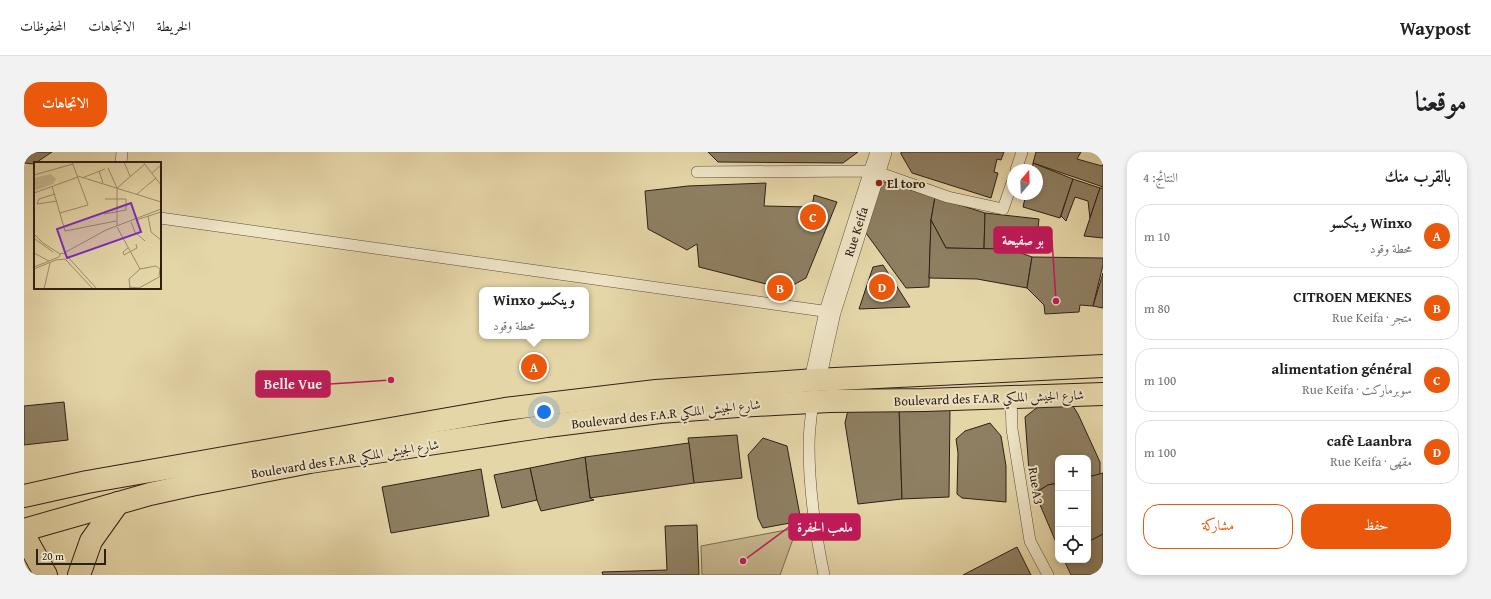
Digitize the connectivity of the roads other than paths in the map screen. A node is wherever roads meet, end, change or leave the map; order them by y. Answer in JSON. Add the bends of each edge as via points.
{"nodes":[{"id":1,"x":122,"y":152,"type":"edge"},
{"id":2,"x":1022,"y":152,"type":"edge"},
{"id":3,"x":878,"y":161,"type":"edge"},
{"id":4,"x":121,"y":162,"type":"edge"},
{"id":5,"x":1018,"y":164,"type":"edge"},
{"id":6,"x":697,"y":172,"type":"dead end"},
{"id":7,"x":1007,"y":197,"type":"edge"},
{"id":8,"x":161,"y":218,"type":"edge"},
{"id":9,"x":830,"y":312,"type":"junction"},
{"id":10,"x":1103,"y":366,"type":"edge"},
{"id":11,"x":815,"y":380,"type":"junction"},
{"id":12,"x":1103,"y":394,"type":"edge"},
{"id":13,"x":1011,"y":398,"type":"junction"},
{"id":14,"x":813,"y":402,"type":"junction"},
{"id":15,"x":24,"y":496,"type":"edge"},
{"id":16,"x":118,"y":502,"type":"junction"},
{"id":17,"x":24,"y":535,"type":"edge"},
{"id":18,"x":46,"y":575,"type":"edge"},
{"id":19,"x":79,"y":575,"type":"edge"},
{"id":20,"x":824,"y":575,"type":"edge"},
{"id":21,"x":1048,"y":575,"type":"edge"}],
"edges":[{"from":1,"to":4,"type":"lane"},
{"from":2,"to":5,"type":"lane"},
{"from":3,"to":6,"type":"lane"},
{"from":3,"to":7,"type":"lane","via":[[948,197],[1003,209]]},
{"from":3,"to":9,"type":"street","name":"Rue Keifa"},
{"from":8,"to":9,"type":"lane"},
{"from":9,"to":11,"type":"street","name":"Rue Keifa"},
{"from":10,"to":11,"type":"main road","name":"Boulevard des F.A.R شارع الجيش الملكي"},
{"from":11,"to":15,"type":"main road","name":"Boulevard des F.A.R شارع الجيش الملكي","via":[[656,391],[506,409],[87,482]]},
{"from":12,"to":13,"type":"main road","name":"Boulevard des F.A.R شارع الجيش الملكي"},
{"from":13,"to":14,"type":"main road","name":"Boulevard des F.A.R شارع الجيش الملكي"},
{"from":13,"to":21,"type":"lane","name":"Rue A3","via":[[1012,429],[1030,541]]},
{"from":14,"to":16,"type":"main road","name":"Boulevard des F.A.R شارع الجيش الملكي","via":[[660,412],[547,426],[310,462]]},
{"from":14,"to":20,"type":"lane","via":[[809,444],[813,517]]},
{"from":16,"to":17,"type":"main road","name":"Boulevard des F.A.R شارع الجيش الملكي"},
{"from":16,"to":19,"type":"main road","via":[[91,541]]},
{"from":17,"to":18,"type":"main road"}]}
